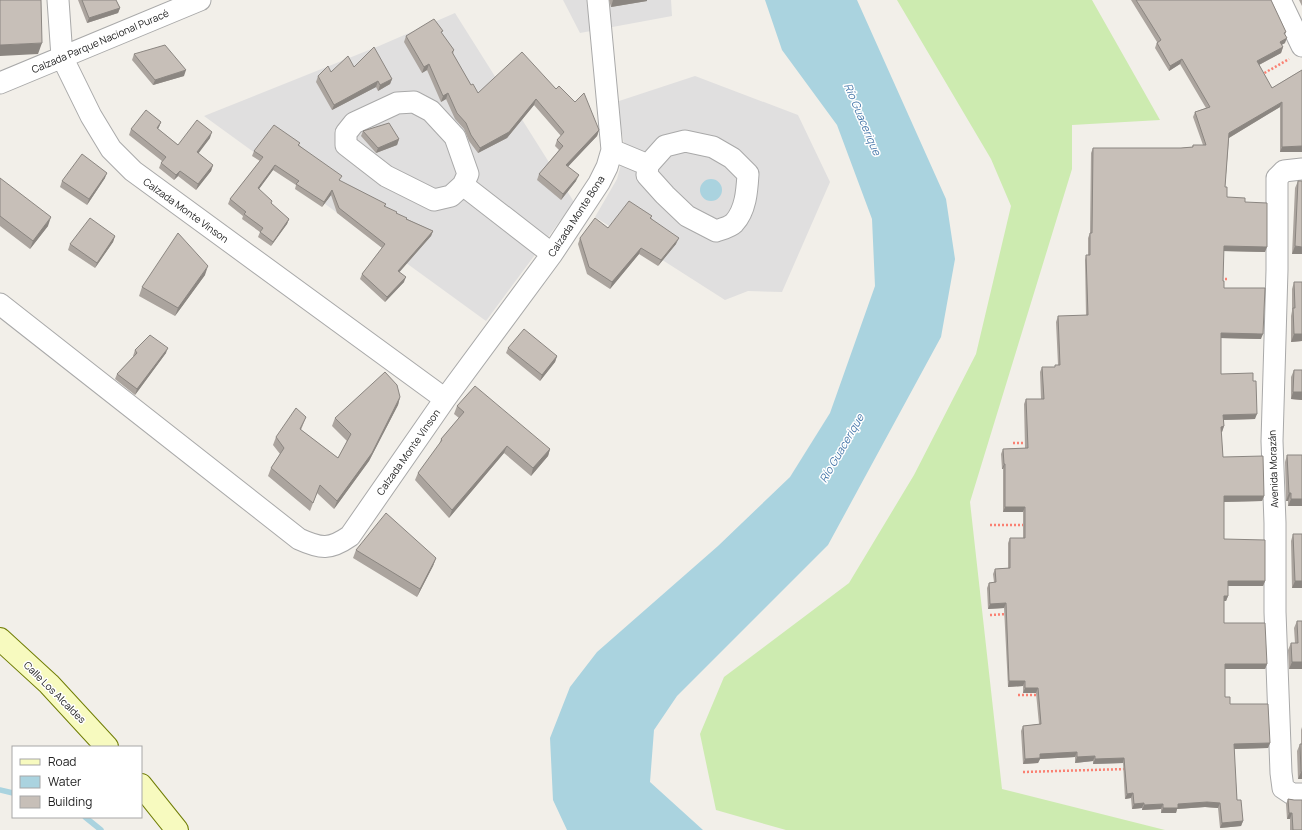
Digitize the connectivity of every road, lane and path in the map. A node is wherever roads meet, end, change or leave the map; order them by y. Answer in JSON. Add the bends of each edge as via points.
{"nodes":[{"id":1,"x":58,"y":0,"type":"edge"},
{"id":2,"x":200,"y":0,"type":"edge"},
{"id":3,"x":598,"y":0,"type":"edge"},
{"id":4,"x":1280,"y":0,"type":"edge"},
{"id":5,"x":1299,"y":51,"type":"edge"},
{"id":6,"x":62,"y":57,"type":"junction"},
{"id":7,"x":1261,"y":75,"type":"edge"},
{"id":8,"x":0,"y":83,"type":"edge"},
{"id":9,"x":612,"y":150,"type":"junction"},
{"id":10,"x":648,"y":165,"type":"junction"},
{"id":11,"x":1302,"y":169,"type":"edge"},
{"id":12,"x":463,"y":185,"type":"junction"},
{"id":13,"x":552,"y":254,"type":"junction"},
{"id":14,"x":1221,"y":279,"type":"edge"},
{"id":15,"x":1228,"y":279,"type":"dead end"},
{"id":16,"x":0,"y":304,"type":"edge"},
{"id":17,"x":445,"y":399,"type":"junction"},
{"id":18,"x":1013,"y":443,"type":"dead end"},
{"id":19,"x":1028,"y":443,"type":"edge"},
{"id":20,"x":1029,"y":525,"type":"edge"},
{"id":21,"x":990,"y":526,"type":"dead end"},
{"id":22,"x":990,"y":614,"type":"dead end"},
{"id":23,"x":1014,"y":614,"type":"edge"},
{"id":24,"x":0,"y":639,"type":"edge"},
{"id":25,"x":1018,"y":695,"type":"dead end"},
{"id":26,"x":1041,"y":695,"type":"edge"},
{"id":27,"x":106,"y":746,"type":"edge"},
{"id":28,"x":1133,"y":769,"type":"edge"},
{"id":29,"x":1023,"y":772,"type":"dead end"},
{"id":30,"x":142,"y":785,"type":"edge"},
{"id":31,"x":1293,"y":791,"type":"edge"},
{"id":32,"x":177,"y":830,"type":"edge"}],
"edges":[{"from":1,"to":6,"type":"street"},
{"from":2,"to":6,"type":"street","name":"Calzada Parque Nacional Puracé"},
{"from":3,"to":9,"type":"street","name":"Calzada Monte Bona"},
{"from":4,"to":5,"type":"street"},
{"from":5,"to":7,"type":"path"},
{"from":6,"to":8,"type":"street","name":"Calzada Parque Nacional Puracé"},
{"from":6,"to":17,"type":"street","name":"Calzada Monte Vinson","via":[[107,143],[134,171]]},
{"from":9,"to":10,"type":"street"},
{"from":9,"to":13,"type":"street","name":"Calzada Monte Bona","via":[[599,183]]},
{"from":10,"to":10,"type":"street","via":[[647,175],[665,195],[687,216],[711,228],[716,230],[733,224],[742,209],[748,174],[732,158],[713,147],[685,140],[665,146]]},
{"from":11,"to":31,"type":"street","name":"Avenida Morazán","via":[[1284,171],[1277,178],[1272,441],[1281,774]]},
{"from":12,"to":12,"type":"street","via":[[468,174],[455,137],[431,111],[414,102],[397,103],[354,123],[346,133],[346,145],[386,176],[434,200],[451,196]]},
{"from":12,"to":13,"type":"street"},
{"from":13,"to":17,"type":"street","name":"Calzada Monte Bona"},
{"from":14,"to":15,"type":"path"},
{"from":16,"to":17,"type":"street","name":"Calzada Monte Vinson","via":[[299,538],[313,545],[327,547],[350,536]]},
{"from":18,"to":19,"type":"path"},
{"from":20,"to":21,"type":"path"},
{"from":22,"to":23,"type":"path"},
{"from":24,"to":27,"type":"main road","name":"Calle Los Alcaldes","via":[[49,684]]},
{"from":25,"to":26,"type":"path"},
{"from":28,"to":29,"type":"path"},
{"from":30,"to":32,"type":"main road"}]}
